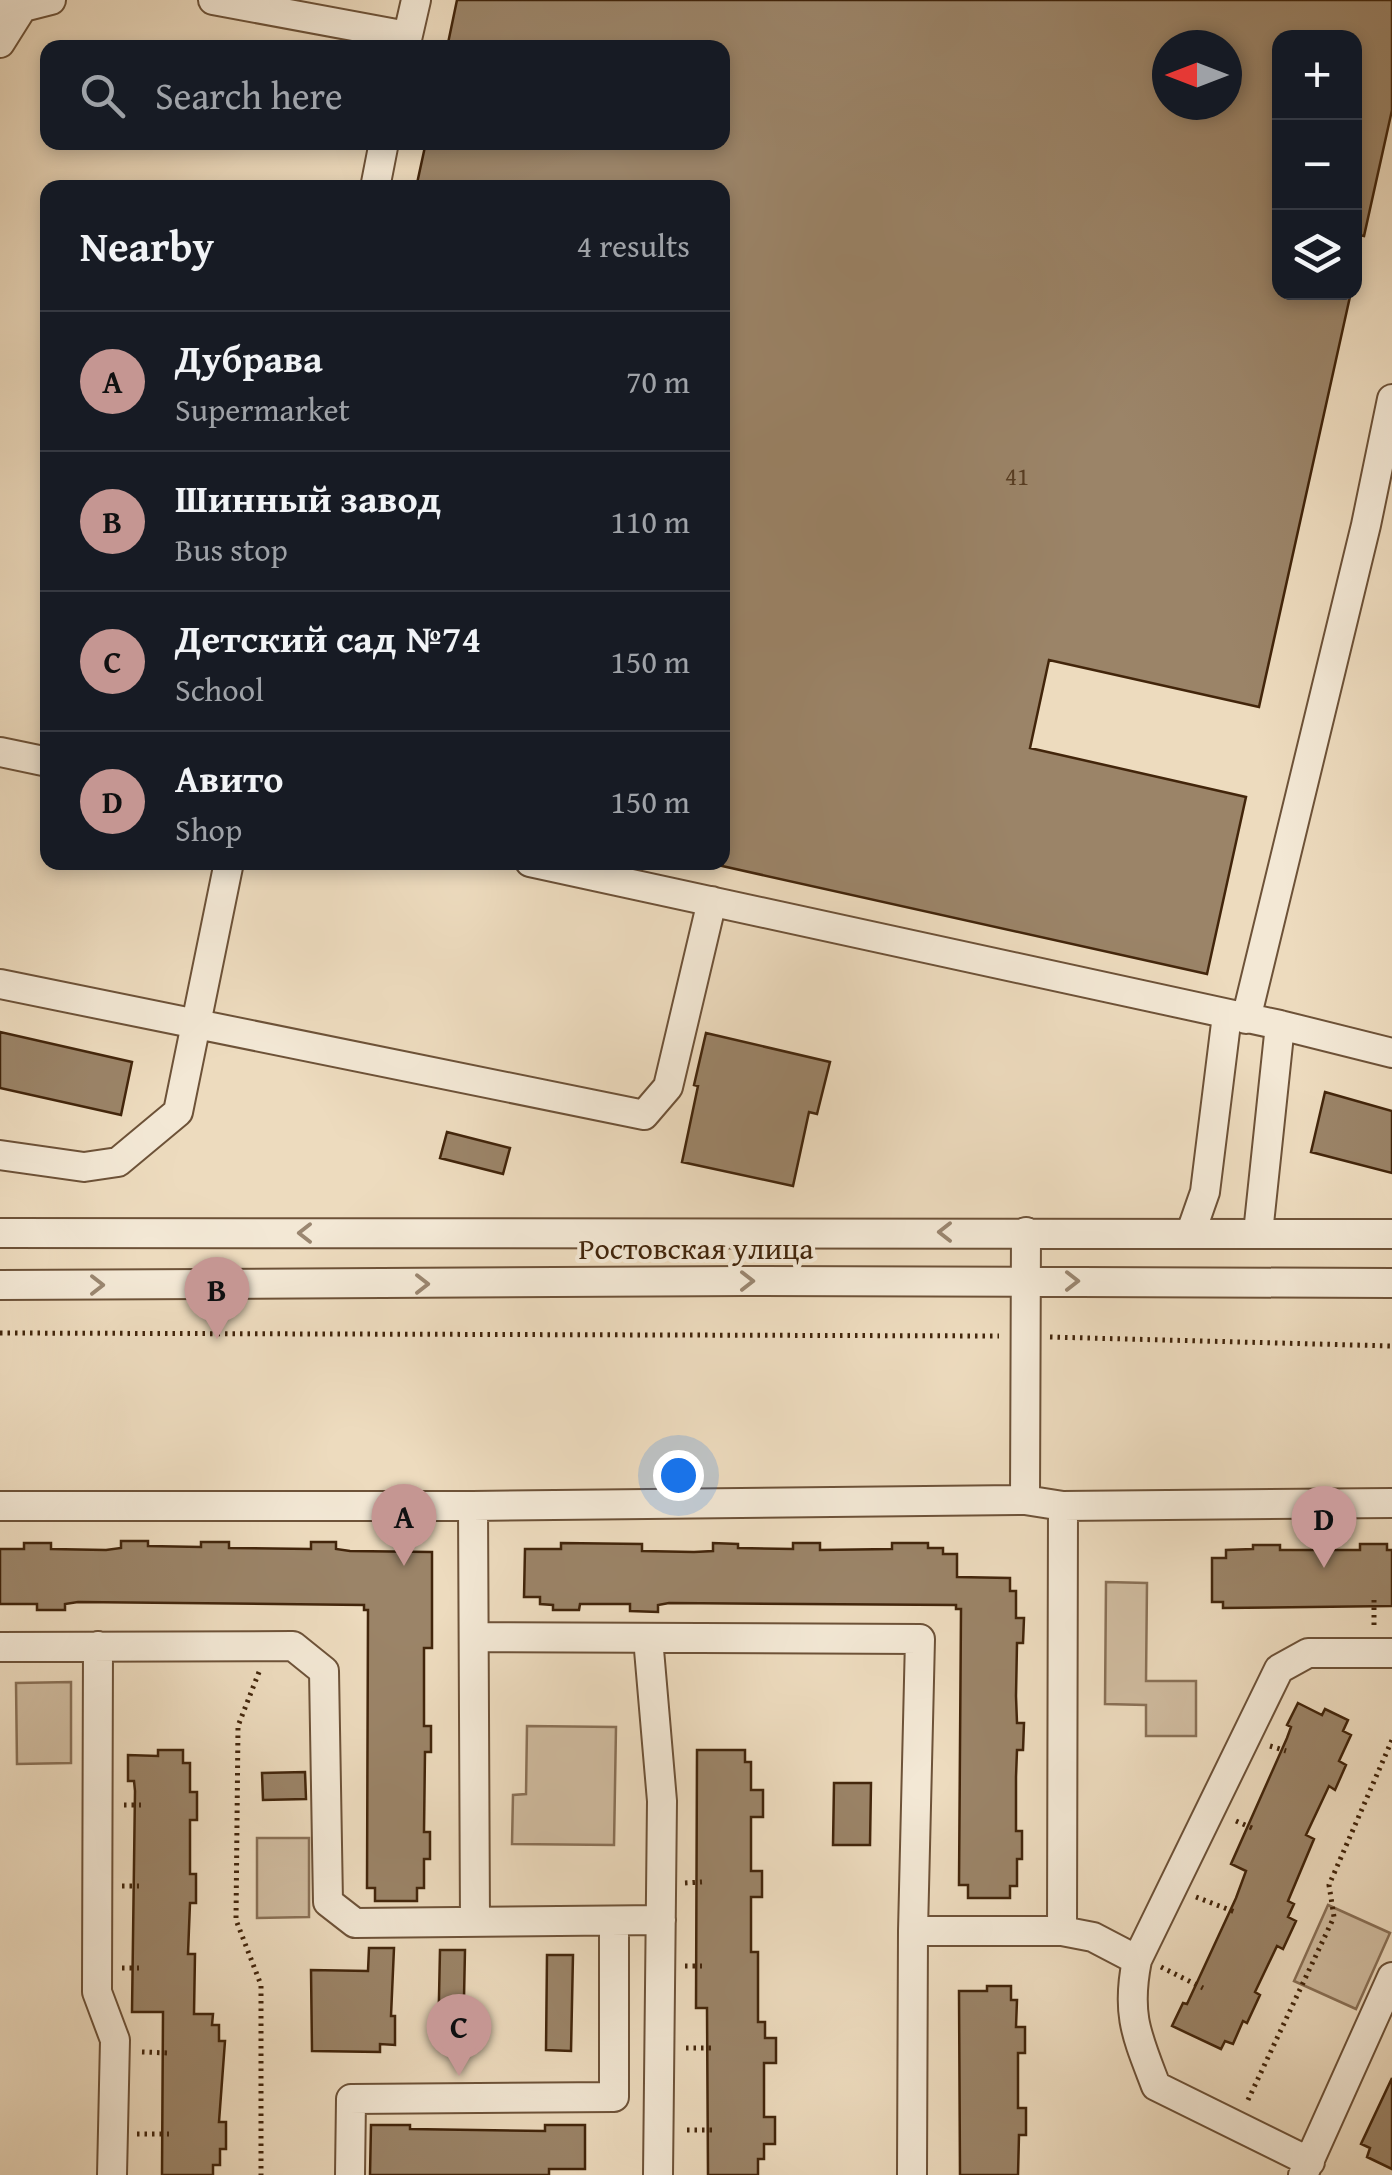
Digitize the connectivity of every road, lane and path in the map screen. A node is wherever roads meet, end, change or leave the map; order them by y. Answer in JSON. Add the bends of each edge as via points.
{"nodes":[{"id":1,"x":51,"y":0,"type":"edge"},
{"id":2,"x":213,"y":0,"type":"edge"},
{"id":3,"x":416,"y":0,"type":"edge"},
{"id":4,"x":11,"y":11,"type":"edge"},
{"id":5,"x":397,"y":40,"type":"edge"},
{"id":6,"x":406,"y":40,"type":"edge"},
{"id":7,"x":0,"y":43,"type":"edge"},
{"id":8,"x":382,"y":150,"type":"edge"},
{"id":9,"x":377,"y":180,"type":"edge"},
{"id":10,"x":1392,"y":399,"type":"edge"},
{"id":11,"x":1379,"y":528,"type":"edge"},
{"id":12,"x":0,"y":752,"type":"edge"},
{"id":13,"x":40,"y":760,"type":"edge"},
{"id":14,"x":228,"y":870,"type":"edge"},
{"id":15,"x":567,"y":870,"type":"edge"},
{"id":16,"x":712,"y":901,"type":"junction"},
{"id":17,"x":0,"y":984,"type":"edge"},
{"id":18,"x":1236,"y":1017,"type":"junction"},
{"id":19,"x":194,"y":1023,"type":"junction"},
{"id":20,"x":1280,"y":1025,"type":"junction"},
{"id":21,"x":1392,"y":1053,"type":"edge"},
{"id":22,"x":0,"y":1155,"type":"edge"},
{"id":23,"x":1026,"y":1232,"type":"junction"},
{"id":24,"x":1191,"y":1232,"type":"junction"},
{"id":25,"x":1258,"y":1232,"type":"junction"},
{"id":26,"x":0,"y":1233,"type":"edge"},
{"id":27,"x":1392,"y":1234,"type":"edge"},
{"id":28,"x":1026,"y":1281,"type":"junction"},
{"id":29,"x":1392,"y":1283,"type":"edge"},
{"id":30,"x":0,"y":1285,"type":"edge"},
{"id":31,"x":0,"y":1333,"type":"edge"},
{"id":32,"x":1026,"y":1336,"type":"junction"},
{"id":33,"x":1392,"y":1346,"type":"edge"},
{"id":34,"x":1025,"y":1500,"type":"junction"},
{"id":35,"x":1392,"y":1503,"type":"edge"},
{"id":36,"x":0,"y":1506,"type":"edge"},
{"id":37,"x":473,"y":1506,"type":"junction"},
{"id":38,"x":1063,"y":1506,"type":"junction"},
{"id":39,"x":474,"y":1636,"type":"junction"},
{"id":40,"x":648,"y":1638,"type":"junction"},
{"id":41,"x":98,"y":1646,"type":"junction"},
{"id":42,"x":266,"y":1646,"type":"junction"},
{"id":43,"x":0,"y":1647,"type":"edge"},
{"id":44,"x":1392,"y":1653,"type":"edge"},
{"id":45,"x":1392,"y":1740,"type":"edge"},
{"id":46,"x":1173,"y":1888,"type":"junction"},
{"id":47,"x":1235,"y":1912,"type":"dead end"},
{"id":48,"x":661,"y":1920,"type":"junction"},
{"id":49,"x":614,"y":1921,"type":"junction"},
{"id":50,"x":475,"y":1922,"type":"junction"},
{"id":51,"x":913,"y":1931,"type":"junction"},
{"id":52,"x":1062,"y":1931,"type":"junction"},
{"id":53,"x":1138,"y":1959,"type":"junction"},
{"id":54,"x":1392,"y":1977,"type":"edge"},
{"id":55,"x":1203,"y":1988,"type":"dead end"},
{"id":56,"x":1236,"y":2126,"type":"junction"},
{"id":57,"x":1306,"y":2168,"type":"edge"},
{"id":58,"x":112,"y":2175,"type":"edge"},
{"id":59,"x":261,"y":2175,"type":"edge"},
{"id":60,"x":350,"y":2175,"type":"edge"},
{"id":61,"x":658,"y":2175,"type":"edge"},
{"id":62,"x":912,"y":2175,"type":"edge"}],
"edges":[{"from":1,"to":4,"type":"street"},
{"from":2,"to":5,"type":"street"},
{"from":3,"to":6,"type":"street"},
{"from":4,"to":7,"type":"street"},
{"from":8,"to":9,"type":"street"},
{"from":10,"to":11,"type":"street"},
{"from":11,"to":18,"type":"street"},
{"from":12,"to":13,"type":"street"},
{"from":14,"to":19,"type":"street"},
{"from":15,"to":16,"type":"street"},
{"from":16,"to":18,"type":"street"},
{"from":16,"to":19,"type":"street","via":[[668,1087],[644,1115]]},
{"from":17,"to":19,"type":"street"},
{"from":18,"to":20,"type":"street"},
{"from":18,"to":24,"type":"street","via":[[1205,1192]]},
{"from":19,"to":22,"type":"street","via":[[178,1112],[118,1162],[84,1168]]},
{"from":20,"to":21,"type":"street"},
{"from":20,"to":25,"type":"street"},
{"from":23,"to":24,"type":"street","name":"Ростовская улица"},
{"from":23,"to":26,"type":"street","name":"Ростовская улица","one_way":true},
{"from":23,"to":28,"type":"street"},
{"from":24,"to":25,"type":"street","name":"Ростовская улица"},
{"from":25,"to":27,"type":"street","name":"Ростовская улица"},
{"from":28,"to":29,"type":"street","name":"Ростовская улица","one_way":true},
{"from":30,"to":28,"type":"street","name":"Ростовская улица","one_way":true},
{"from":28,"to":32,"type":"street"},
{"from":31,"to":32,"type":"path"},
{"from":32,"to":33,"type":"path"},
{"from":32,"to":34,"type":"street"},
{"from":34,"to":37,"type":"street"},
{"from":34,"to":38,"type":"street"},
{"from":35,"to":38,"type":"street"},
{"from":36,"to":37,"type":"street"},
{"from":37,"to":39,"type":"street"},
{"from":38,"to":52,"type":"street"},
{"from":39,"to":40,"type":"street"},
{"from":39,"to":50,"type":"street"},
{"from":40,"to":48,"type":"street","via":[[662,1801]]},
{"from":40,"to":51,"type":"street","via":[[920,1640]]},
{"from":41,"to":42,"type":"street"},
{"from":41,"to":43,"type":"street"},
{"from":41,"to":58,"type":"street","via":[[96,1992],[116,2040]]},
{"from":42,"to":50,"type":"street","via":[[293,1646],[324,1671],[328,1902],[356,1923]]},
{"from":42,"to":59,"type":"path","via":[[238,1726],[236,1843],[236,1920],[261,1985]]},
{"from":44,"to":46,"type":"street","via":[[1308,1653],[1279,1670]]},
{"from":45,"to":56,"type":"path","via":[[1329,1886],[1334,1917]]},
{"from":46,"to":47,"type":"path"},
{"from":46,"to":53,"type":"street"},
{"from":48,"to":49,"type":"street"},
{"from":48,"to":61,"type":"street"},
{"from":49,"to":50,"type":"street"},
{"from":49,"to":60,"type":"street","via":[[614,2097],[351,2098]]},
{"from":51,"to":52,"type":"street"},
{"from":51,"to":62,"type":"street"},
{"from":52,"to":53,"type":"street"},
{"from":53,"to":55,"type":"path"},
{"from":53,"to":56,"type":"street","via":[[1130,1992],[1134,2029],[1156,2086]]},
{"from":54,"to":57,"type":"street"},
{"from":56,"to":57,"type":"street"}]}
